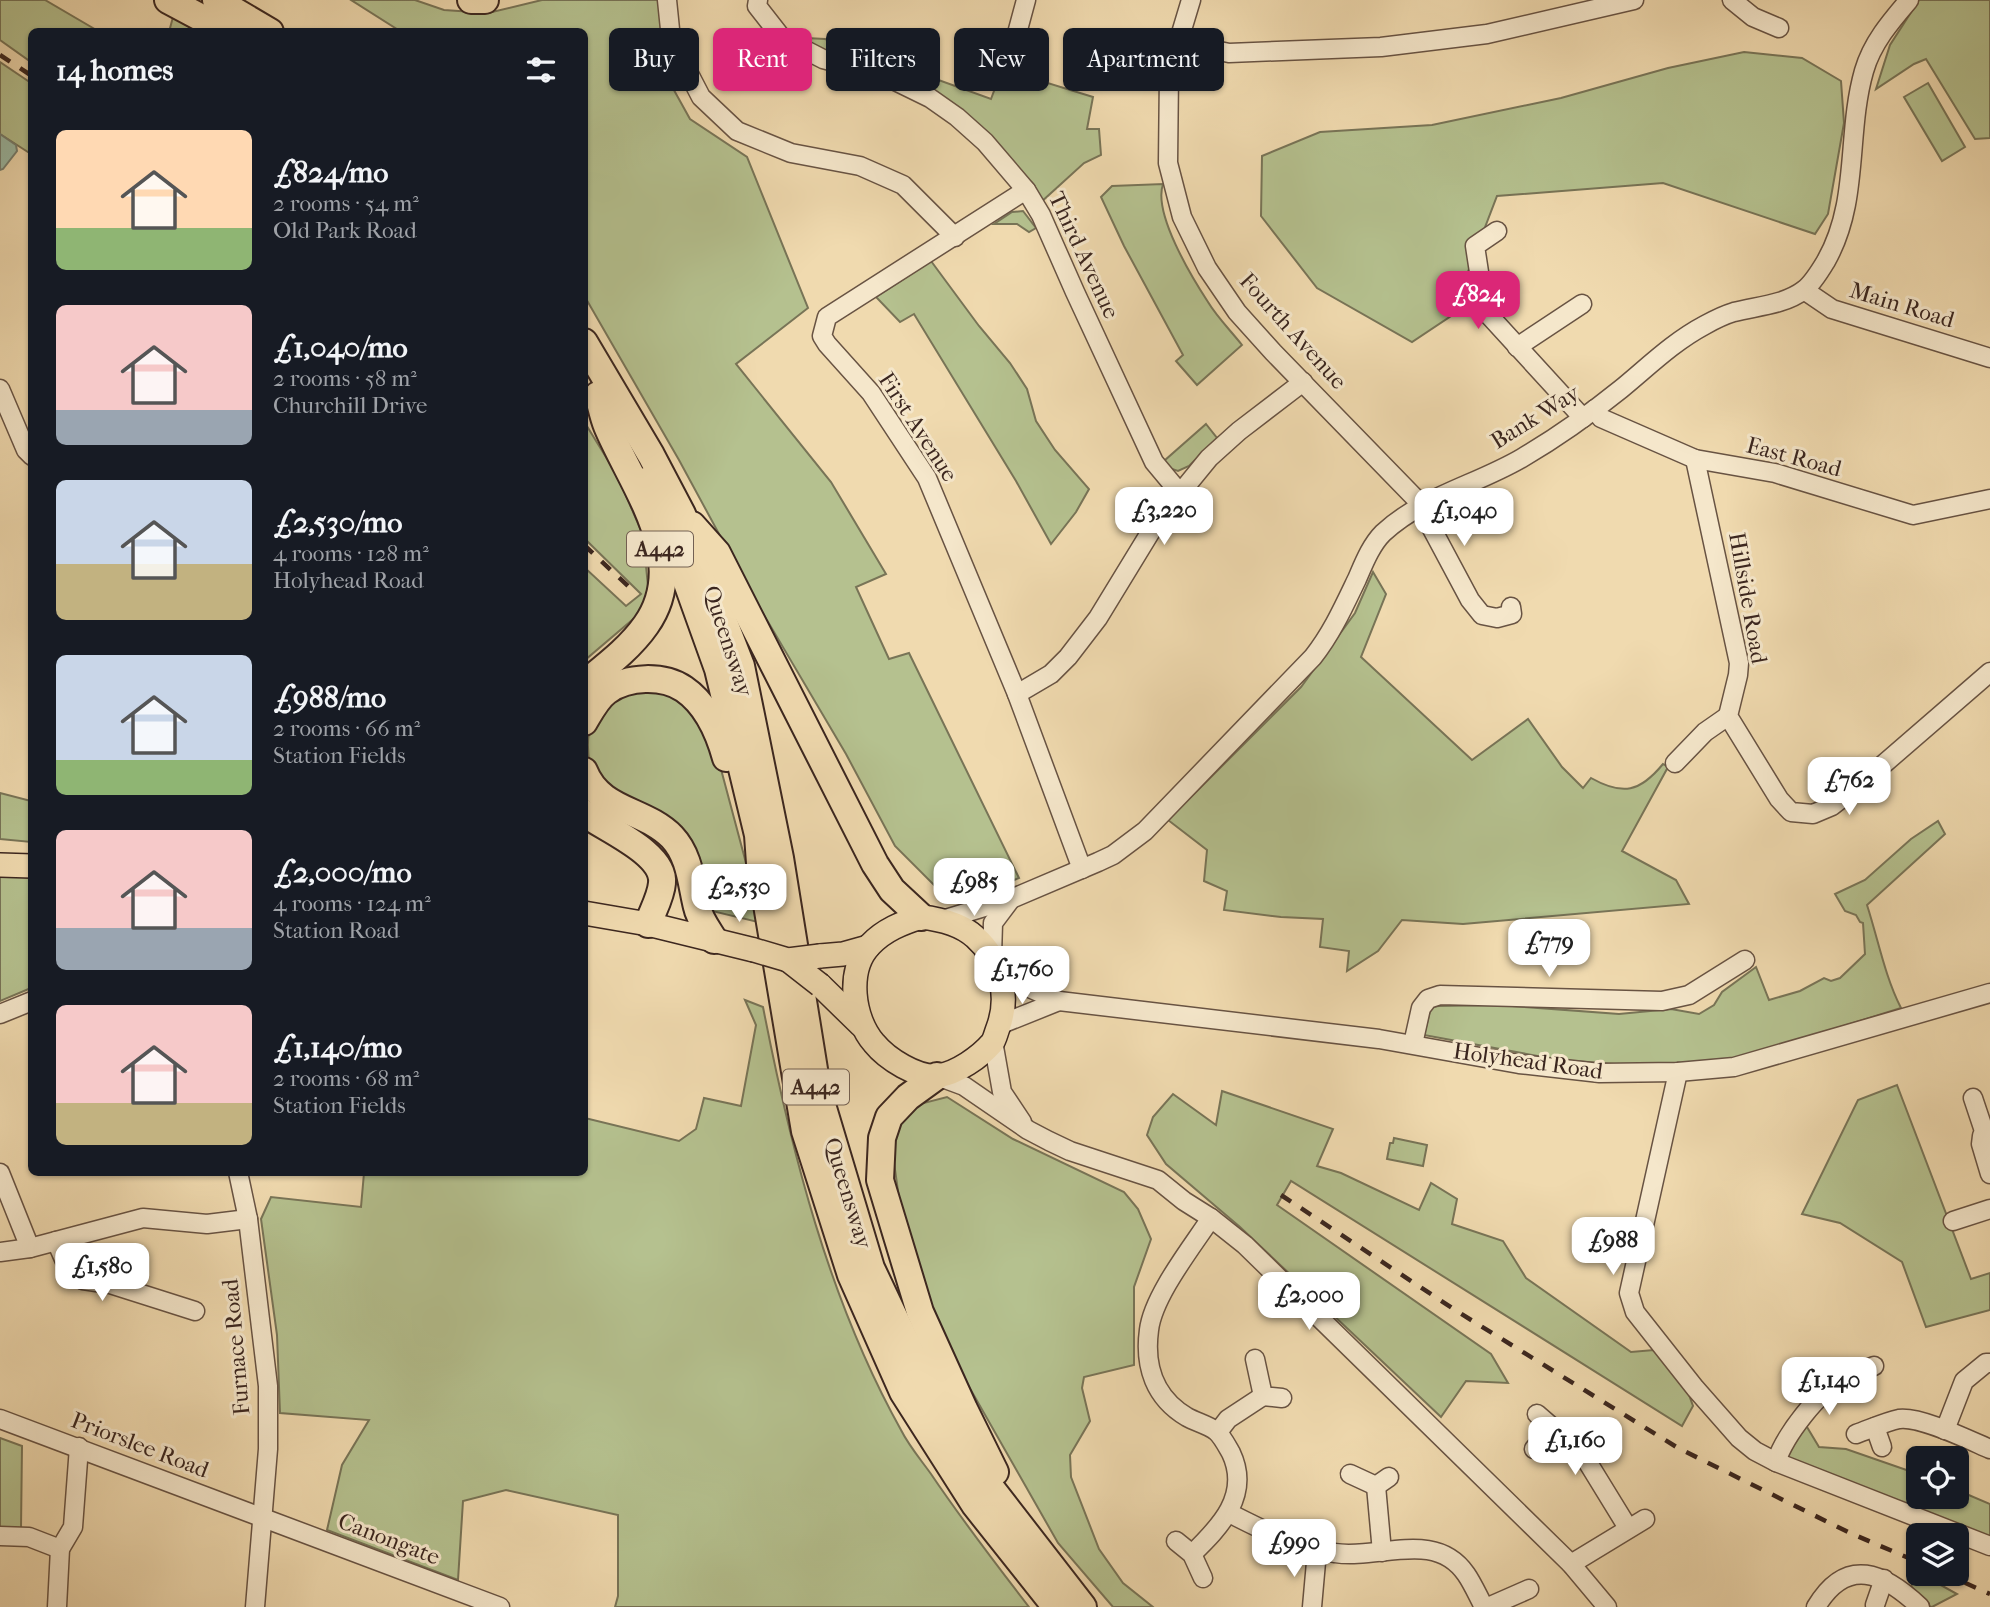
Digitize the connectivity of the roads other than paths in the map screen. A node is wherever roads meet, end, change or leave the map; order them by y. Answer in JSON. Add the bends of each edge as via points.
{"nodes":[{"id":1,"x":168,"y":0,"type":"edge"},
{"id":2,"x":216,"y":0,"type":"edge"},
{"id":3,"x":471,"y":0,"type":"edge"},
{"id":4,"x":485,"y":0,"type":"edge"},
{"id":5,"x":667,"y":0,"type":"edge"},
{"id":6,"x":758,"y":0,"type":"edge"},
{"id":7,"x":1026,"y":0,"type":"edge"},
{"id":8,"x":1191,"y":0,"type":"edge"},
{"id":9,"x":1634,"y":0,"type":"edge"},
{"id":10,"x":1732,"y":0,"type":"edge"},
{"id":11,"x":1909,"y":0,"type":"edge"},
{"id":12,"x":220,"y":28,"type":"edge"},
{"id":13,"x":263,"y":28,"type":"edge"},
{"id":14,"x":1018,"y":28,"type":"edge"},
{"id":15,"x":1182,"y":28,"type":"edge"},
{"id":16,"x":1779,"y":28,"type":"dead end"},
{"id":17,"x":1224,"y":52,"type":"edge"},
{"id":18,"x":1169,"y":91,"type":"edge"},
{"id":19,"x":1026,"y":190,"type":"junction"},
{"id":20,"x":1497,"y":231,"type":"dead end"},
{"id":21,"x":955,"y":237,"type":"junction"},
{"id":22,"x":1804,"y":290,"type":"junction"},
{"id":23,"x":1583,"y":304,"type":"dead end"},
{"id":24,"x":1517,"y":347,"type":"junction"},
{"id":25,"x":588,"y":349,"type":"edge"},
{"id":26,"x":1990,"y":358,"type":"edge"},
{"id":27,"x":1303,"y":382,"type":"junction"},
{"id":28,"x":591,"y":386,"type":"edge"},
{"id":29,"x":0,"y":389,"type":"edge"},
{"id":30,"x":1589,"y":414,"type":"junction"},
{"id":31,"x":28,"y":452,"type":"edge"},
{"id":32,"x":1695,"y":458,"type":"junction"},
{"id":33,"x":1179,"y":492,"type":"junction"},
{"id":34,"x":1990,"y":499,"type":"edge"},
{"id":35,"x":1420,"y":505,"type":"junction"},
{"id":36,"x":682,"y":514,"type":"junction"},
{"id":37,"x":1511,"y":607,"type":"dead end"},
{"id":38,"x":1990,"y":672,"type":"edge"},
{"id":39,"x":588,"y":680,"type":"edge"},
{"id":40,"x":1017,"y":694,"type":"junction"},
{"id":41,"x":1728,"y":716,"type":"junction"},
{"id":42,"x":588,"y":717,"type":"edge"},
{"id":43,"x":1675,"y":763,"type":"dead end"},
{"id":44,"x":588,"y":778,"type":"edge"},
{"id":45,"x":588,"y":816,"type":"edge"},
{"id":46,"x":760,"y":863,"type":"junction"},
{"id":47,"x":0,"y":865,"type":"edge"},
{"id":48,"x":28,"y":866,"type":"edge"},
{"id":49,"x":1082,"y":869,"type":"junction"},
{"id":50,"x":1011,"y":899,"type":"junction"},
{"id":51,"x":588,"y":914,"type":"edge"},
{"id":52,"x":932,"y":918,"type":"junction"},
{"id":53,"x":648,"y":924,"type":"junction"},
{"id":54,"x":714,"y":940,"type":"junction"},
{"id":55,"x":868,"y":947,"type":"junction"},
{"id":56,"x":788,"y":960,"type":"junction"},
{"id":57,"x":1745,"y":960,"type":"dead end"},
{"id":58,"x":996,"y":966,"type":"junction"},
{"id":59,"x":1990,"y":993,"type":"edge"},
{"id":60,"x":1059,"y":1001,"type":"junction"},
{"id":61,"x":28,"y":1003,"type":"edge"},
{"id":62,"x":0,"y":1014,"type":"edge"},
{"id":63,"x":863,"y":1028,"type":"junction"},
{"id":64,"x":997,"y":1031,"type":"junction"},
{"id":65,"x":1413,"y":1044,"type":"junction"},
{"id":66,"x":1678,"y":1072,"type":"junction"},
{"id":67,"x":937,"y":1076,"type":"junction"},
{"id":68,"x":1973,"y":1098,"type":"dead end"},
{"id":69,"x":1028,"y":1130,"type":"junction"},
{"id":70,"x":1987,"y":1133,"type":"edge"},
{"id":71,"x":0,"y":1173,"type":"edge"},
{"id":72,"x":1990,"y":1174,"type":"edge"},
{"id":73,"x":239,"y":1176,"type":"edge"},
{"id":74,"x":1990,"y":1209,"type":"edge"},
{"id":75,"x":1211,"y":1218,"type":"junction"},
{"id":76,"x":248,"y":1219,"type":"junction"},
{"id":77,"x":1953,"y":1221,"type":"dead end"},
{"id":78,"x":56,"y":1241,"type":"junction"},
{"id":79,"x":30,"y":1248,"type":"junction"},
{"id":80,"x":0,"y":1252,"type":"edge"},
{"id":81,"x":195,"y":1311,"type":"dead end"},
{"id":82,"x":1255,"y":1360,"type":"dead end"},
{"id":83,"x":1990,"y":1363,"type":"edge"},
{"id":84,"x":1874,"y":1366,"type":"dead end"},
{"id":85,"x":1263,"y":1396,"type":"junction"},
{"id":86,"x":1282,"y":1398,"type":"dead end"},
{"id":87,"x":1536,"y":1414,"type":"dead end"},
{"id":88,"x":0,"y":1419,"type":"edge"},
{"id":89,"x":1552,"y":1427,"type":"junction"},
{"id":90,"x":1875,"y":1427,"type":"junction"},
{"id":91,"x":1945,"y":1430,"type":"junction"},
{"id":92,"x":1217,"y":1432,"type":"junction"},
{"id":93,"x":1856,"y":1434,"type":"dead end"},
{"id":94,"x":79,"y":1447,"type":"junction"},
{"id":95,"x":1882,"y":1447,"type":"dead end"},
{"id":96,"x":1534,"y":1449,"type":"dead end"},
{"id":97,"x":1990,"y":1449,"type":"edge"},
{"id":98,"x":1776,"y":1462,"type":"junction"},
{"id":99,"x":1350,"y":1474,"type":"dead end"},
{"id":100,"x":1229,"y":1513,"type":"junction"},
{"id":101,"x":262,"y":1518,"type":"junction"},
{"id":102,"x":1012,"y":1518,"type":"junction"},
{"id":103,"x":1645,"y":1519,"type":"dead end"},
{"id":104,"x":1628,"y":1528,"type":"junction"},
{"id":105,"x":0,"y":1536,"type":"edge"},
{"id":106,"x":1176,"y":1541,"type":"dead end"},
{"id":107,"x":1990,"y":1546,"type":"edge"},
{"id":108,"x":60,"y":1549,"type":"junction"},
{"id":109,"x":1317,"y":1550,"type":"junction"},
{"id":110,"x":1382,"y":1552,"type":"junction"},
{"id":111,"x":1192,"y":1554,"type":"junction"},
{"id":112,"x":1571,"y":1563,"type":"junction"},
{"id":113,"x":1203,"y":1578,"type":"dead end"},
{"id":114,"x":1884,"y":1579,"type":"junction"},
{"id":115,"x":1529,"y":1589,"type":"dead end"},
{"id":116,"x":1875,"y":1605,"type":"dead end"},
{"id":117,"x":57,"y":1607,"type":"edge"},
{"id":118,"x":255,"y":1607,"type":"edge"},
{"id":119,"x":500,"y":1607,"type":"edge"},
{"id":120,"x":1056,"y":1607,"type":"edge"},
{"id":121,"x":1083,"y":1607,"type":"edge"},
{"id":122,"x":1312,"y":1607,"type":"edge"},
{"id":123,"x":1486,"y":1607,"type":"edge"},
{"id":124,"x":1606,"y":1607,"type":"edge"},
{"id":125,"x":1816,"y":1607,"type":"edge"},
{"id":126,"x":1920,"y":1607,"type":"edge"}],
"edges":[{"from":1,"to":12,"type":"highway"},
{"from":2,"to":13,"type":"highway"},
{"from":3,"to":4,"type":"highway"},
{"from":5,"to":21,"type":"street","via":[[671,39],[701,97],[737,131],[790,153],[860,166],[903,185]]},
{"from":6,"to":19,"type":"street","name":"Third Avenue","via":[[782,37],[823,59],[883,75],[939,105],[985,142]]},
{"from":7,"to":14,"type":"street"},
{"from":8,"to":15,"type":"street","name":"Fourth Avenue"},
{"from":9,"to":17,"type":"street","via":[[1486,34],[1381,47]]},
{"from":10,"to":16,"type":"street"},
{"from":11,"to":22,"type":"street","name":"Bank Way","via":[[1880,37],[1864,69],[1845,208],[1832,251]]},
{"from":18,"to":27,"type":"street","name":"Fourth Avenue","via":[[1168,163],[1182,217],[1207,268],[1237,312]]},
{"from":19,"to":21,"type":"street","name":"First Avenue"},
{"from":19,"to":33,"type":"street","name":"Third Avenue","via":[[1154,462]]},
{"from":20,"to":24,"type":"street","name":"East Road","via":[[1475,246],[1485,311]]},
{"from":21,"to":40,"type":"street","name":"First Avenue","via":[[827,317],[822,336],[871,393],[927,478]]},
{"from":22,"to":26,"type":"street","name":"Main Road","via":[[1832,309]]},
{"from":22,"to":30,"type":"street","name":"Bank Way","via":[[1782,302],[1730,313],[1704,325],[1670,346]]},
{"from":23,"to":24,"type":"street"},
{"from":24,"to":30,"type":"street","name":"East Road"},
{"from":25,"to":36,"type":"highway","name":"Queensway","number":"A442"},
{"from":27,"to":33,"type":"street","via":[[1239,431]]},
{"from":27,"to":35,"type":"street","name":"Fourth Avenue"},
{"from":28,"to":39,"type":"highway","number":"A442","via":[[652,519],[663,580],[660,599],[646,625]]},
{"from":28,"to":46,"type":"highway","name":"Queensway","number":"A442","via":[[650,488],[718,669],[758,835]]},
{"from":29,"to":31,"type":"street"},
{"from":30,"to":32,"type":"street","name":"East Road"},
{"from":30,"to":35,"type":"street","name":"Bank Way","via":[[1521,459]]},
{"from":32,"to":34,"type":"street","name":"East Road","via":[[1775,473],[1913,515]]},
{"from":32,"to":41,"type":"street","name":"Hillside Road","via":[[1739,663]]},
{"from":33,"to":40,"type":"street","via":[[1068,657],[1051,674]]},
{"from":35,"to":37,"type":"street","name":"Fourth Avenue","via":[[1482,615],[1512,614]]},
{"from":35,"to":49,"type":"street","name":"Bank Way","via":[[1381,535],[1326,641],[1313,657],[1145,831],[1113,855]]},
{"from":36,"to":52,"type":"highway","number":"A442","via":[[717,553],[875,864],[892,890]]},
{"from":36,"to":102,"type":"highway","name":"Queensway","number":"A442","via":[[741,666],[780,858],[817,1088],[871,1268],[926,1384],[973,1465]]},
{"from":38,"to":41,"type":"street","via":[[1863,782],[1832,806],[1813,814],[1796,814],[1783,805]]},
{"from":40,"to":49,"type":"street","name":"First Avenue"},
{"from":41,"to":43,"type":"street"},
{"from":42,"to":46,"type":"highway","number":"A442","via":[[607,691],[632,681],[656,679],[684,689],[700,704],[717,733]]},
{"from":44,"to":54,"type":"highway","via":[[608,802],[673,838],[694,883],[697,909]]},
{"from":45,"to":53,"type":"highway","via":[[643,850],[660,871],[662,882]]},
{"from":46,"to":120,"type":"highway","name":"Queensway","number":"A442","via":[[805,1131],[851,1275],[903,1392],[975,1505]]},
{"from":47,"to":48,"type":"main road"},
{"from":49,"to":50,"type":"street","name":"Bank Way"},
{"from":50,"to":52,"type":"street","name":"Bank Way"},
{"from":50,"to":58,"type":"street","via":[[993,923]]},
{"from":51,"to":53,"type":"main road"},
{"from":52,"to":55,"type":"main road","via":[[900,924]]},
{"from":52,"to":58,"type":"main road","via":[[973,935]]},
{"from":53,"to":54,"type":"main road"},
{"from":54,"to":56,"type":"main road","bridge":true},
{"from":55,"to":56,"type":"main road","bridge":true},
{"from":55,"to":63,"type":"main road","via":[[856,978]]},
{"from":56,"to":63,"type":"main road","bridge":true},
{"from":57,"to":65,"type":"street","via":[[1700,999],[1440,995],[1421,1008]]},
{"from":58,"to":60,"type":"street"},
{"from":58,"to":64,"type":"main road","via":[[1004,1012]]},
{"from":59,"to":66,"type":"street","name":"Holyhead Road","via":[[1734,1067]]},
{"from":60,"to":64,"type":"street"},
{"from":60,"to":65,"type":"street","name":"Holyhead Road"},
{"from":61,"to":62,"type":"street"},
{"from":63,"to":67,"type":"main road","via":[[874,1044],[905,1069]]},
{"from":64,"to":67,"type":"main road","via":[[972,1060]]},
{"from":64,"to":69,"type":"street","via":[[1002,1092]]},
{"from":65,"to":66,"type":"street","name":"Holyhead Road","via":[[1519,1064],[1600,1073]]},
{"from":66,"to":98,"type":"street","via":[[1629,1293],[1634,1312],[1695,1388],[1740,1438]]},
{"from":67,"to":69,"type":"street","via":[[964,1086]]},
{"from":67,"to":102,"type":"highway","number":"A442","via":[[889,1117],[882,1138],[880,1180],[920,1312],[994,1468]]},
{"from":68,"to":70,"type":"street"},
{"from":69,"to":75,"type":"street","via":[[1070,1151],[1158,1180]]},
{"from":70,"to":72,"type":"street","via":[[1981,1144]]},
{"from":71,"to":79,"type":"street"},
{"from":73,"to":76,"type":"street","name":"Furnace Road"},
{"from":74,"to":77,"type":"street"},
{"from":75,"to":92,"type":"street","via":[[1155,1309],[1149,1354],[1162,1396],[1187,1417]]},
{"from":75,"to":112,"type":"street","via":[[1255,1254]]},
{"from":76,"to":78,"type":"street","via":[[207,1224],[143,1218]]},
{"from":76,"to":101,"type":"street","name":"Furnace Road","via":[[268,1386]]},
{"from":78,"to":79,"type":"street"},
{"from":78,"to":81,"type":"street","via":[[67,1266],[83,1280]]},
{"from":79,"to":80,"type":"street"},
{"from":82,"to":85,"type":"street"},
{"from":83,"to":91,"type":"street","via":[[1964,1381]]},
{"from":84,"to":98,"type":"street","via":[[1843,1378],[1820,1399],[1798,1421]]},
{"from":85,"to":86,"type":"street"},
{"from":85,"to":92,"type":"street"},
{"from":87,"to":89,"type":"street"},
{"from":88,"to":94,"type":"street","name":"Priorslee Road"},
{"from":89,"to":96,"type":"street"},
{"from":89,"to":104,"type":"street","via":[[1582,1453]]},
{"from":90,"to":91,"type":"street","via":[[1909,1419]]},
{"from":90,"to":93,"type":"street"},
{"from":90,"to":95,"type":"street"},
{"from":91,"to":97,"type":"street"},
{"from":92,"to":100,"type":"street","via":[[1235,1462],[1235,1496]]},
{"from":94,"to":101,"type":"street","name":"Priorslee Road"},
{"from":94,"to":108,"type":"street","via":[[73,1527]]},
{"from":98,"to":107,"type":"street"},
{"from":99,"to":110,"type":"street","via":[[1383,1482]]},
{"from":100,"to":109,"type":"street","via":[[1286,1541]]},
{"from":100,"to":111,"type":"street"},
{"from":101,"to":118,"type":"street","name":"Furnace Road"},
{"from":101,"to":119,"type":"street","name":"Canongate"},
{"from":102,"to":121,"type":"highway","name":"Queensway","number":"A442"},
{"from":103,"to":104,"type":"street"},
{"from":104,"to":112,"type":"street"},
{"from":105,"to":108,"type":"street","via":[[29,1537]]},
{"from":106,"to":111,"type":"street"},
{"from":108,"to":117,"type":"street"},
{"from":109,"to":110,"type":"street","via":[[1353,1555]]},
{"from":109,"to":122,"type":"street"},
{"from":110,"to":123,"type":"street","via":[[1429,1548],[1441,1553],[1465,1572]]},
{"from":111,"to":113,"type":"street"},
{"from":112,"to":124,"type":"street"},
{"from":114,"to":116,"type":"street"},
{"from":114,"to":125,"type":"street","via":[[1864,1574],[1847,1577],[1834,1583]]},
{"from":114,"to":126,"type":"street"},
{"from":115,"to":123,"type":"street"}]}
